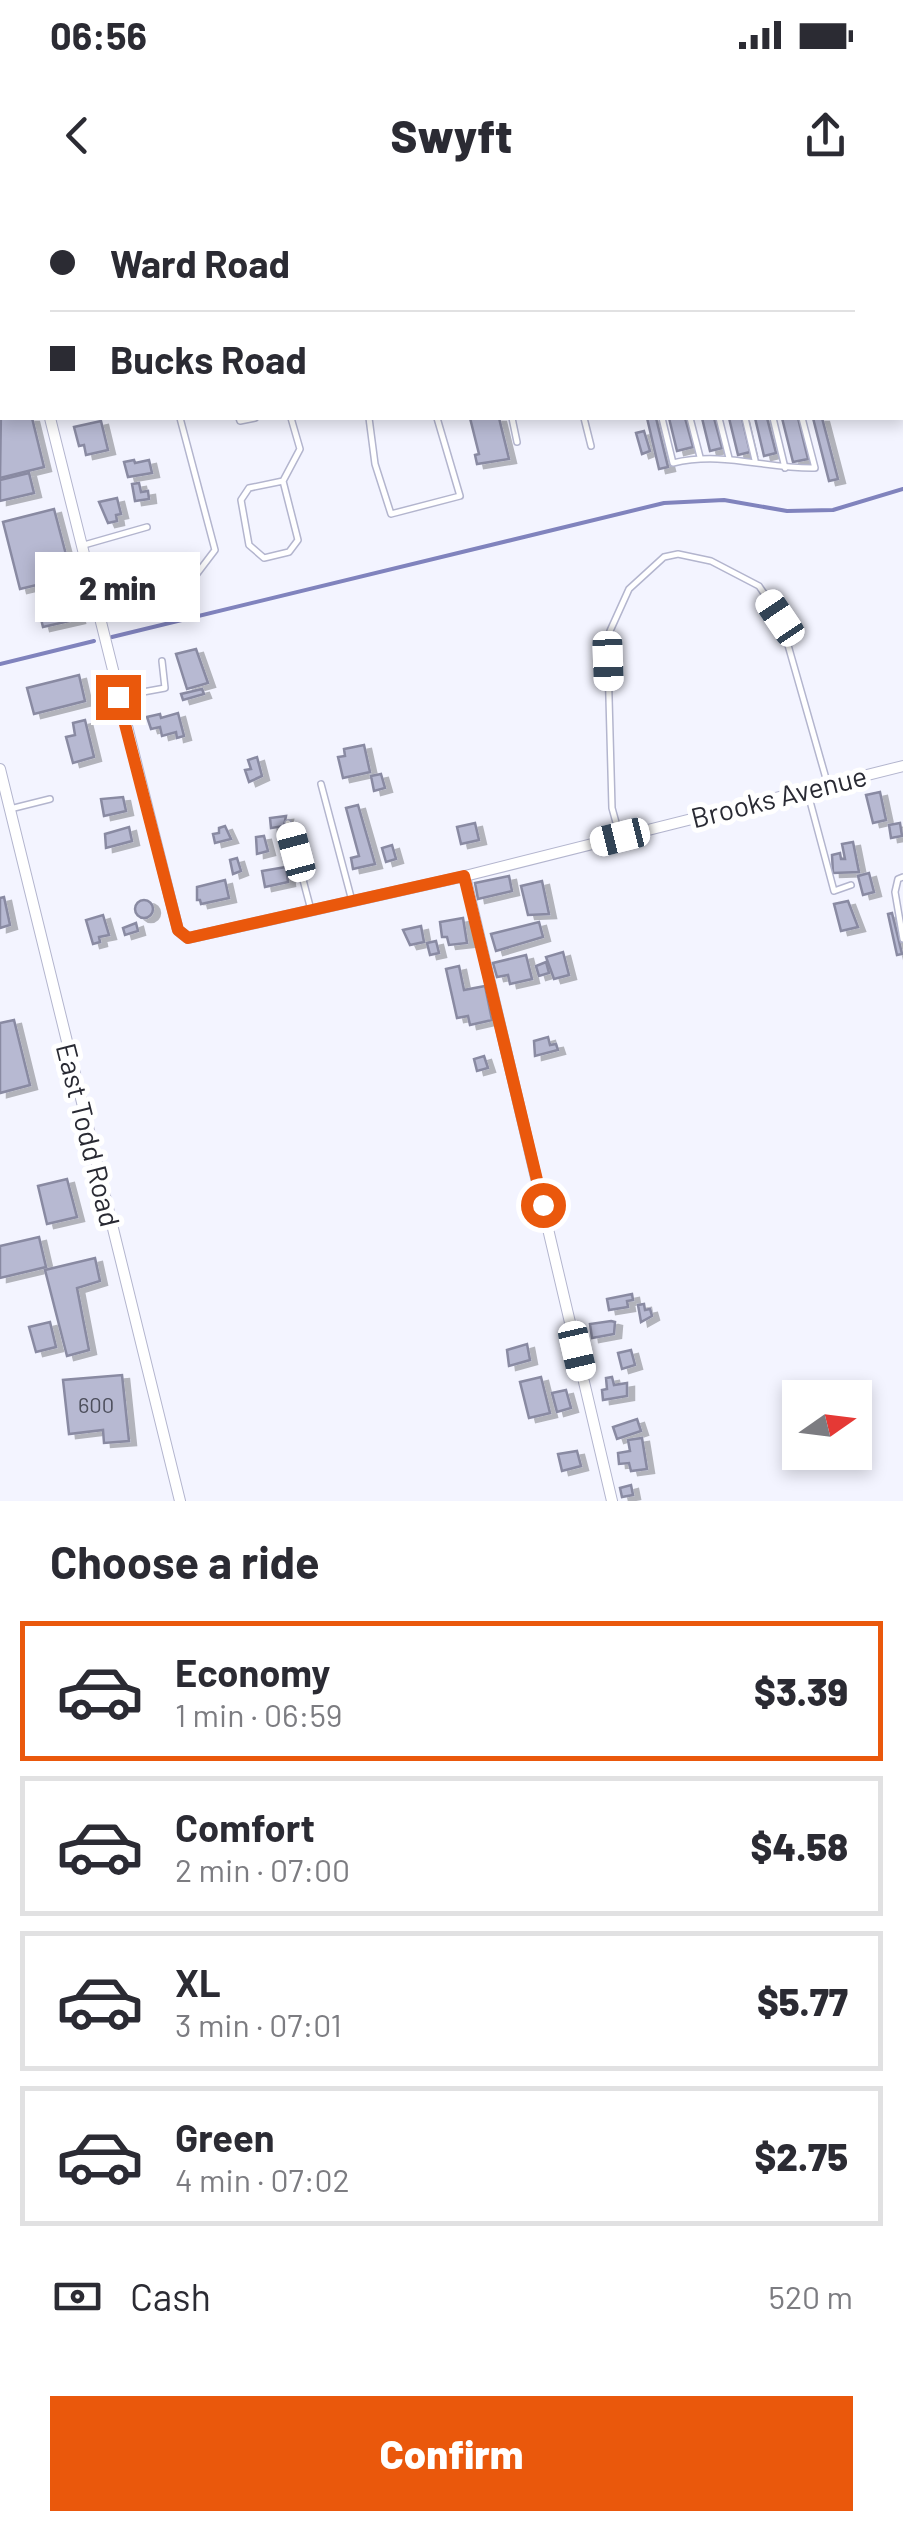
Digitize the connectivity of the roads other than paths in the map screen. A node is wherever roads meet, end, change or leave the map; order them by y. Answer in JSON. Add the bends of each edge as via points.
{"nodes":[{"id":1,"x":50,"y":420,"type":"edge"},
{"id":2,"x":181,"y":420,"type":"edge"},
{"id":3,"x":292,"y":420,"type":"edge"},
{"id":4,"x":369,"y":420,"type":"edge"},
{"id":5,"x":438,"y":420,"type":"edge"},
{"id":6,"x":512,"y":420,"type":"edge"},
{"id":7,"x":584,"y":420,"type":"edge"},
{"id":8,"x":662,"y":420,"type":"edge"},
{"id":9,"x":691,"y":420,"type":"edge"},
{"id":10,"x":719,"y":420,"type":"edge"},
{"id":11,"x":745,"y":420,"type":"edge"},
{"id":12,"x":773,"y":420,"type":"edge"},
{"id":13,"x":803,"y":420,"type":"edge"},
{"id":14,"x":517,"y":442,"type":"dead end"},
{"id":15,"x":591,"y":446,"type":"dead end"},
{"id":16,"x":700,"y":457,"type":"junction"},
{"id":17,"x":729,"y":460,"type":"junction"},
{"id":18,"x":755,"y":460,"type":"junction"},
{"id":19,"x":785,"y":469,"type":"junction"},
{"id":20,"x":284,"y":481,"type":"junction"},
{"id":21,"x":147,"y":527,"type":"dead end"},
{"id":22,"x":81,"y":546,"type":"junction"},
{"id":23,"x":125,"y":592,"type":"dead end"},
{"id":24,"x":162,"y":661,"type":"dead end"},
{"id":25,"x":118,"y":697,"type":"junction"},
{"id":26,"x":903,"y":766,"type":"edge"},
{"id":27,"x":0,"y":769,"type":"edge"},
{"id":28,"x":321,"y":784,"type":"dead end"},
{"id":29,"x":828,"y":785,"type":"junction"},
{"id":30,"x":807,"y":790,"type":"junction"},
{"id":31,"x":50,"y":799,"type":"dead end"},
{"id":32,"x":10,"y":809,"type":"junction"},
{"id":33,"x":288,"y":823,"type":"dead end"},
{"id":34,"x":620,"y":837,"type":"junction"},
{"id":35,"x":464,"y":876,"type":"junction"},
{"id":36,"x":903,"y":876,"type":"edge"},
{"id":37,"x":851,"y":884,"type":"dead end"},
{"id":38,"x":352,"y":901,"type":"junction"},
{"id":39,"x":312,"y":910,"type":"junction"},
{"id":40,"x":903,"y":939,"type":"edge"},
{"id":41,"x":180,"y":1501,"type":"edge"},
{"id":42,"x":612,"y":1501,"type":"edge"}],
"edges":[{"from":1,"to":22,"type":"street"},
{"from":2,"to":23,"type":"lane","via":[[215,550],[196,574]]},
{"from":3,"to":20,"type":"lane","via":[[300,449]]},
{"from":4,"to":5,"type":"lane","via":[[390,514],[460,496]]},
{"from":6,"to":14,"type":"lane"},
{"from":7,"to":15,"type":"lane"},
{"from":8,"to":16,"type":"lane","via":[[673,464]]},
{"from":9,"to":16,"type":"lane"},
{"from":10,"to":17,"type":"lane"},
{"from":11,"to":18,"type":"lane"},
{"from":12,"to":19,"type":"lane"},
{"from":13,"to":19,"type":"lane","via":[[815,468]]},
{"from":16,"to":17,"type":"lane"},
{"from":17,"to":18,"type":"lane"},
{"from":18,"to":19,"type":"lane"},
{"from":20,"to":20,"type":"lane","via":[[298,540],[289,552],[264,558],[249,545],[241,500],[249,488]]},
{"from":21,"to":22,"type":"lane"},
{"from":22,"to":25,"type":"street"},
{"from":24,"to":25,"type":"lane","via":[[165,688]]},
{"from":25,"to":39,"type":"street","name":"Brooks Avenue","via":[[178,930],[188,938]]},
{"from":26,"to":29,"type":"street","name":"Brooks Avenue"},
{"from":27,"to":32,"type":"street","name":"East Todd Road"},
{"from":28,"to":38,"type":"lane"},
{"from":29,"to":30,"type":"street","name":"Brooks Avenue"},
{"from":29,"to":34,"type":"lane","via":[[780,618],[758,586],[735,571],[678,554],[653,565],[629,589],[610,630],[612,808]]},
{"from":30,"to":34,"type":"street","name":"Brooks Avenue"},
{"from":30,"to":37,"type":"lane","via":[[834,891]]},
{"from":31,"to":32,"type":"lane"},
{"from":32,"to":41,"type":"street","name":"East Todd Road"},
{"from":33,"to":39,"type":"lane"},
{"from":34,"to":35,"type":"street","name":"Brooks Avenue"},
{"from":35,"to":38,"type":"street","name":"Brooks Avenue"},
{"from":35,"to":42,"type":"street"},
{"from":36,"to":40,"type":"lane","via":[[895,892]]},
{"from":38,"to":39,"type":"street","name":"Brooks Avenue"}]}
